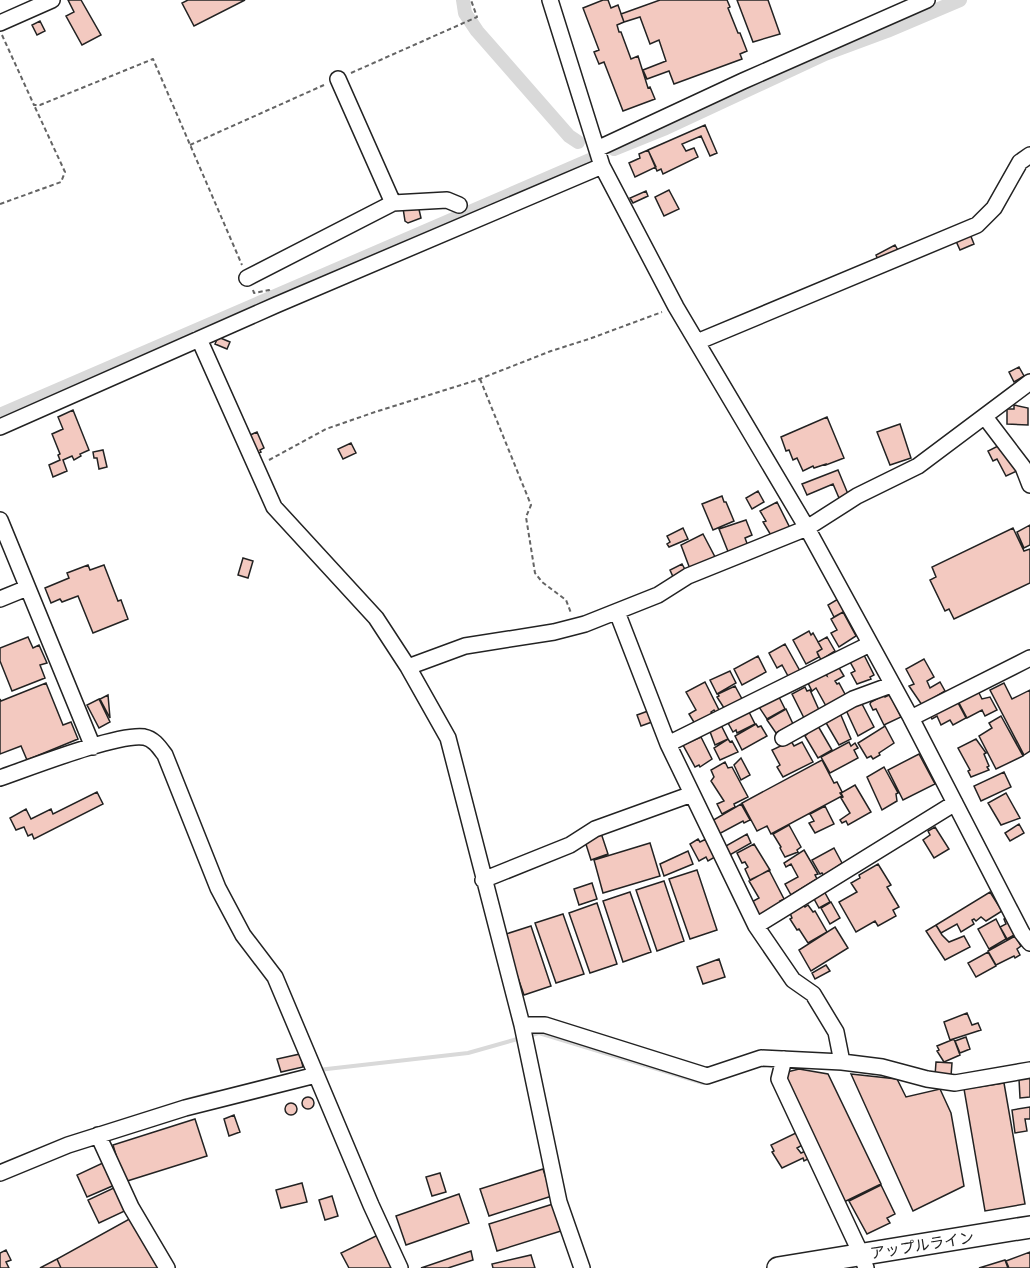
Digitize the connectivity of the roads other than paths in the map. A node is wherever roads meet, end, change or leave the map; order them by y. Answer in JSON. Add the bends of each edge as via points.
{"nodes":[{"id":1,"x":52,"y":0,"type":"edge"},
{"id":2,"x":550,"y":0,"type":"edge"},
{"id":3,"x":927,"y":0,"type":"edge"},
{"id":4,"x":0,"y":23,"type":"edge"},
{"id":5,"x":338,"y":79,"type":"dead end"},
{"id":6,"x":597,"y":149,"type":"junction"},
{"id":7,"x":1030,"y":155,"type":"edge"},
{"id":8,"x":602,"y":166,"type":"junction"},
{"id":9,"x":393,"y":203,"type":"junction"},
{"id":10,"x":459,"y":206,"type":"dead end"},
{"id":11,"x":247,"y":278,"type":"road end"},
{"id":12,"x":199,"y":339,"type":"junction"},
{"id":13,"x":697,"y":342,"type":"junction"},
{"id":14,"x":1030,"y":382,"type":"edge"},
{"id":15,"x":985,"y":417,"type":"junction"},
{"id":16,"x":0,"y":427,"type":"edge"},
{"id":17,"x":1030,"y":485,"type":"edge"},
{"id":18,"x":0,"y":520,"type":"edge"},
{"id":19,"x":807,"y":528,"type":"junction"},
{"id":20,"x":27,"y":588,"type":"junction"},
{"id":21,"x":0,"y":599,"type":"edge"},
{"id":22,"x":617,"y":612,"type":"junction"},
{"id":23,"x":870,"y":644,"type":"junction"},
{"id":24,"x":1030,"y":658,"type":"edge"},
{"id":25,"x":408,"y":667,"type":"junction"},
{"id":26,"x":891,"y":685,"type":"junction"},
{"id":27,"x":911,"y":718,"type":"junction"},
{"id":28,"x":783,"y":738,"type":"dead end"},
{"id":29,"x":668,"y":744,"type":"junction"},
{"id":30,"x":93,"y":747,"type":"junction"},
{"id":31,"x":0,"y":778,"type":"edge"},
{"id":32,"x":692,"y":794,"type":"junction"},
{"id":33,"x":955,"y":803,"type":"junction"},
{"id":34,"x":483,"y":880,"type":"junction"},
{"id":35,"x":756,"y":926,"type":"junction"},
{"id":36,"x":1030,"y":943,"type":"edge"},
{"id":37,"x":522,"y":1024,"type":"junction"},
{"id":38,"x":784,"y":1059,"type":"junction"},
{"id":39,"x":842,"y":1062,"type":"junction"},
{"id":40,"x":1030,"y":1070,"type":"edge"},
{"id":41,"x":316,"y":1075,"type":"junction"},
{"id":42,"x":98,"y":1135,"type":"junction"},
{"id":43,"x":0,"y":1173,"type":"edge"},
{"id":44,"x":1030,"y":1227,"type":"edge"},
{"id":45,"x":864,"y":1261,"type":"edge"},
{"id":46,"x":167,"y":1268,"type":"edge"},
{"id":47,"x":400,"y":1268,"type":"edge"},
{"id":48,"x":582,"y":1268,"type":"edge"},
{"id":49,"x":778,"y":1268,"type":"edge"}],
"edges":[{"from":1,"to":4,"type":"street"},
{"from":2,"to":6,"type":"street"},
{"from":3,"to":6,"type":"street"},
{"from":5,"to":9,"type":"street"},
{"from":6,"to":8,"type":"street"},
{"from":7,"to":13,"type":"street","via":[[1020,162],[994,208],[977,225]]},
{"from":8,"to":12,"type":"street"},
{"from":8,"to":13,"type":"street"},
{"from":9,"to":10,"type":"street","via":[[447,200]]},
{"from":9,"to":11,"type":"street"},
{"from":12,"to":16,"type":"street"},
{"from":12,"to":25,"type":"street","via":[[274,507],[376,618]]},
{"from":13,"to":19,"type":"street"},
{"from":14,"to":15,"type":"street"},
{"from":15,"to":17,"type":"street","via":[[1023,466]]},
{"from":15,"to":19,"type":"street","via":[[908,472],[857,496]]},
{"from":18,"to":20,"type":"street"},
{"from":19,"to":22,"type":"street","via":[[688,576],[658,595]]},
{"from":19,"to":23,"type":"street"},
{"from":20,"to":21,"type":"street"},
{"from":20,"to":30,"type":"street"},
{"from":22,"to":25,"type":"street","via":[[554,632],[465,646]]},
{"from":22,"to":29,"type":"street"},
{"from":23,"to":26,"type":"street"},
{"from":23,"to":29,"type":"street"},
{"from":24,"to":27,"type":"street"},
{"from":25,"to":34,"type":"street","via":[[448,738]]},
{"from":26,"to":27,"type":"street"},
{"from":26,"to":28,"type":"street","via":[[854,699]]},
{"from":27,"to":33,"type":"street"},
{"from":29,"to":32,"type":"street"},
{"from":30,"to":31,"type":"street"},
{"from":30,"to":41,"type":"street","via":[[145,737],[156,742],[165,754],[218,888],[243,935],[275,977]]},
{"from":32,"to":34,"type":"street","via":[[595,829],[570,845]]},
{"from":32,"to":35,"type":"street"},
{"from":33,"to":35,"type":"street"},
{"from":33,"to":36,"type":"street"},
{"from":34,"to":37,"type":"street"},
{"from":35,"to":39,"type":"street","via":[[794,980],[813,994],[836,1032]]},
{"from":37,"to":38,"type":"street","via":[[545,1025],[707,1076],[761,1058]]},
{"from":37,"to":48,"type":"street","via":[[559,1202]]},
{"from":38,"to":39,"type":"street"},
{"from":38,"to":45,"type":"street","via":[[779,1079]]},
{"from":39,"to":40,"type":"street","via":[[955,1083]]},
{"from":41,"to":42,"type":"street","via":[[184,1108]]},
{"from":41,"to":47,"type":"street"},
{"from":42,"to":43,"type":"street"},
{"from":42,"to":46,"type":"street","via":[[131,1208]]},
{"from":44,"to":45,"type":"highway","name":"アップルライン"},
{"from":45,"to":49,"type":"highway","name":"アップルライン"}]}
